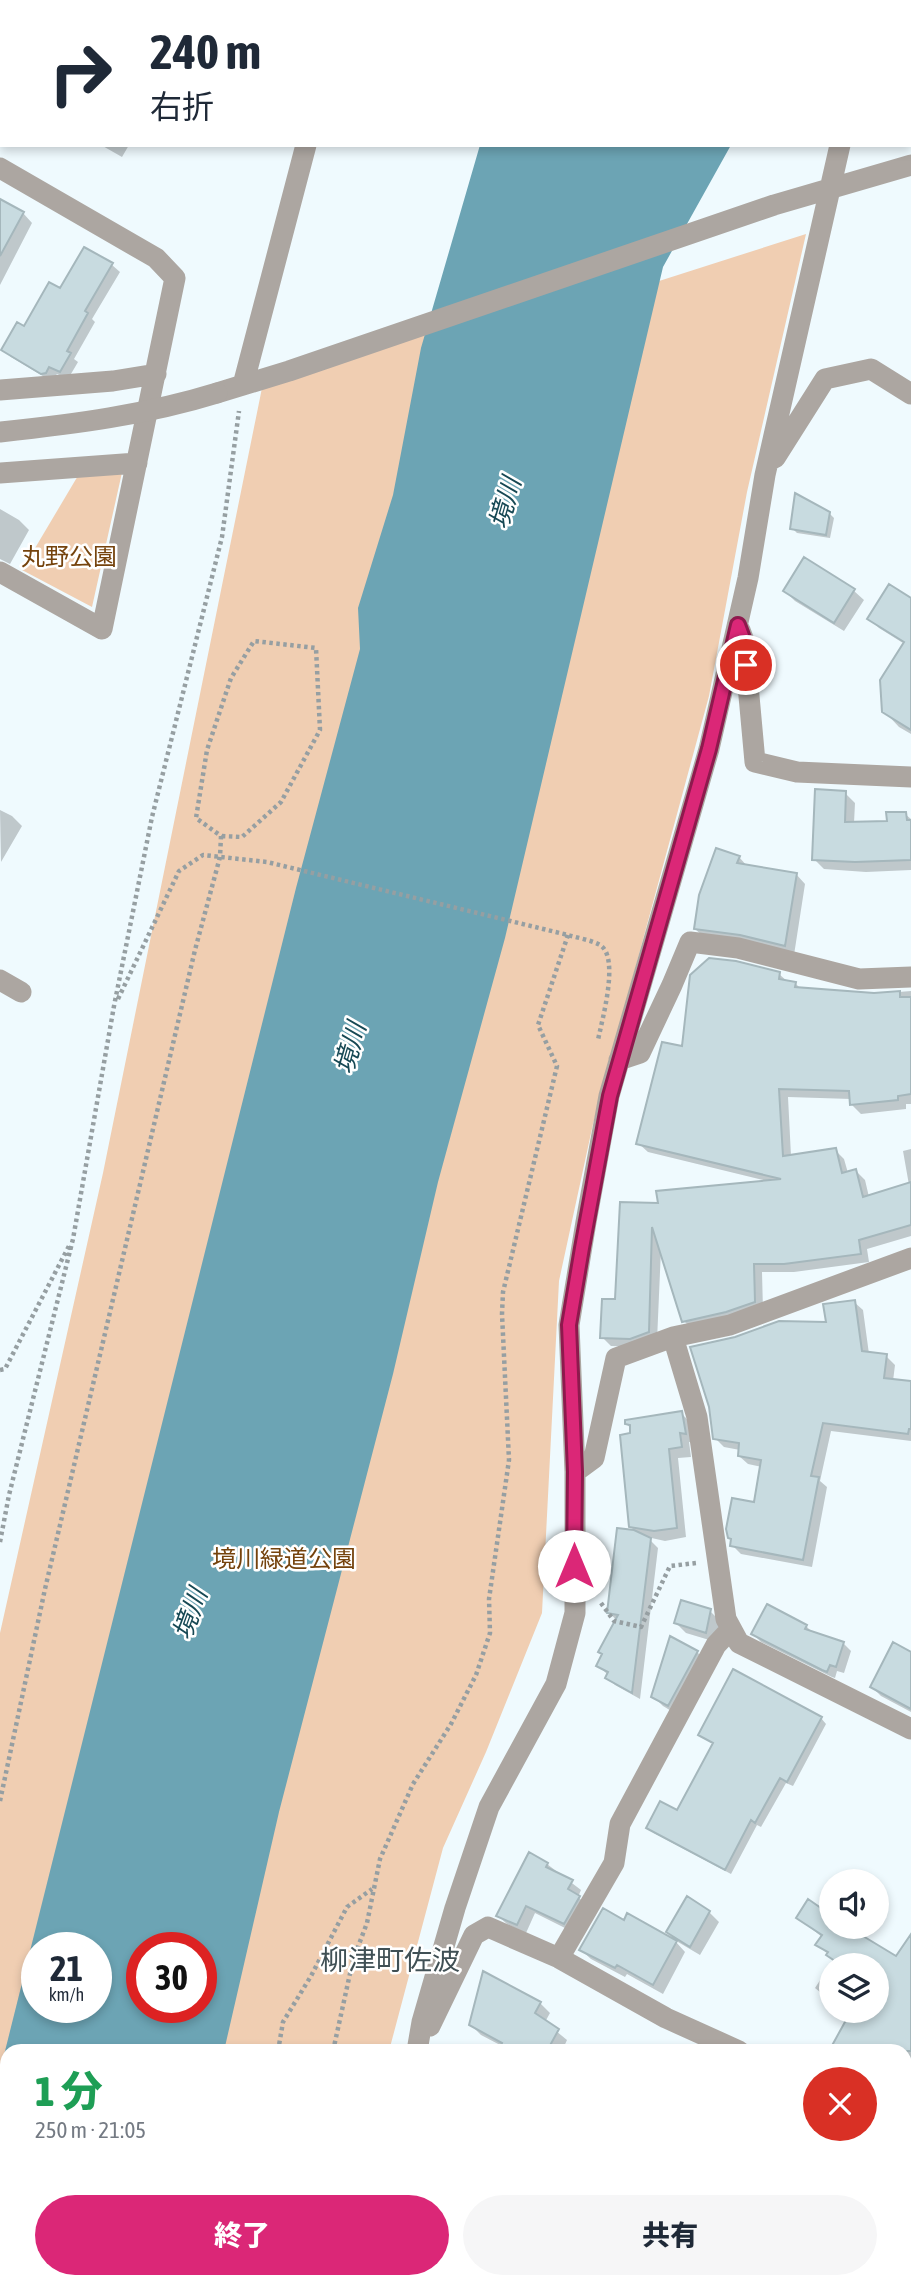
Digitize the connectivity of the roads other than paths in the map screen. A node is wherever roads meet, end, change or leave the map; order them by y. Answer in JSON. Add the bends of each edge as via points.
{"nodes":[{"id":1,"x":305,"y":147,"type":"edge"},
{"id":2,"x":840,"y":147,"type":"edge"},
{"id":3,"x":911,"y":164,"type":"edge"},
{"id":4,"x":0,"y":168,"type":"edge"},
{"id":5,"x":830,"y":189,"type":"junction"},
{"id":6,"x":156,"y":374,"type":"junction"},
{"id":7,"x":243,"y":385,"type":"junction"},
{"id":8,"x":0,"y":390,"type":"edge"},
{"id":9,"x":911,"y":394,"type":"edge"},
{"id":10,"x":0,"y":432,"type":"edge"},
{"id":11,"x":137,"y":463,"type":"junction"},
{"id":12,"x":0,"y":473,"type":"edge"},
{"id":13,"x":765,"y":475,"type":"junction"},
{"id":14,"x":0,"y":572,"type":"edge"},
{"id":15,"x":738,"y":625,"type":"junction"},
{"id":16,"x":911,"y":777,"type":"edge"},
{"id":17,"x":911,"y":977,"type":"edge"},
{"id":18,"x":0,"y":980,"type":"edge"},
{"id":19,"x":21,"y":992,"type":"dead end"},
{"id":20,"x":619,"y":1060,"type":"junction"},
{"id":21,"x":911,"y":1258,"type":"edge"},
{"id":22,"x":673,"y":1337,"type":"junction"},
{"id":23,"x":575,"y":1472,"type":"junction"},
{"id":24,"x":731,"y":1629,"type":"junction"},
{"id":25,"x":911,"y":1729,"type":"edge"},
{"id":26,"x":559,"y":1958,"type":"junction"},
{"id":27,"x":422,"y":2022,"type":"junction"},
{"id":28,"x":418,"y":2044,"type":"edge"},
{"id":29,"x":724,"y":2044,"type":"edge"}],
"edges":[{"from":1,"to":7,"type":"street"},
{"from":2,"to":5,"type":"street"},
{"from":3,"to":5,"type":"street"},
{"from":4,"to":6,"type":"street","via":[[156,258],[175,278]]},
{"from":5,"to":7,"type":"street"},
{"from":5,"to":13,"type":"street"},
{"from":6,"to":8,"type":"street"},
{"from":6,"to":11,"type":"street"},
{"from":7,"to":10,"type":"street","bridge":true,"via":[[177,405]]},
{"from":9,"to":13,"type":"street","via":[[871,369],[825,379]]},
{"from":11,"to":12,"type":"street"},
{"from":11,"to":14,"type":"street","via":[[102,629]]},
{"from":13,"to":15,"type":"street"},
{"from":15,"to":16,"type":"street","via":[[744,641],[754,762],[797,772]]},
{"from":15,"to":20,"type":"street","via":[[709,749]]},
{"from":17,"to":20,"type":"street","via":[[859,979],[738,948],[690,942],[640,1053]]},
{"from":18,"to":19,"type":"street"},
{"from":20,"to":23,"type":"street","via":[[569,1325]]},
{"from":21,"to":22,"type":"street","via":[[730,1325]]},
{"from":22,"to":23,"type":"street","via":[[616,1358],[594,1458]]},
{"from":22,"to":24,"type":"street","via":[[697,1417]]},
{"from":23,"to":27,"type":"street","via":[[575,1613],[556,1684],[489,1807]]},
{"from":24,"to":25,"type":"street","via":[[739,1643]]},
{"from":24,"to":26,"type":"street","via":[[716,1645],[620,1824],[614,1863]]},
{"from":26,"to":27,"type":"street","via":[[488,1927],[474,1935],[432,2026]]},
{"from":26,"to":29,"type":"street","via":[[666,2018]]},
{"from":27,"to":28,"type":"street"}]}
